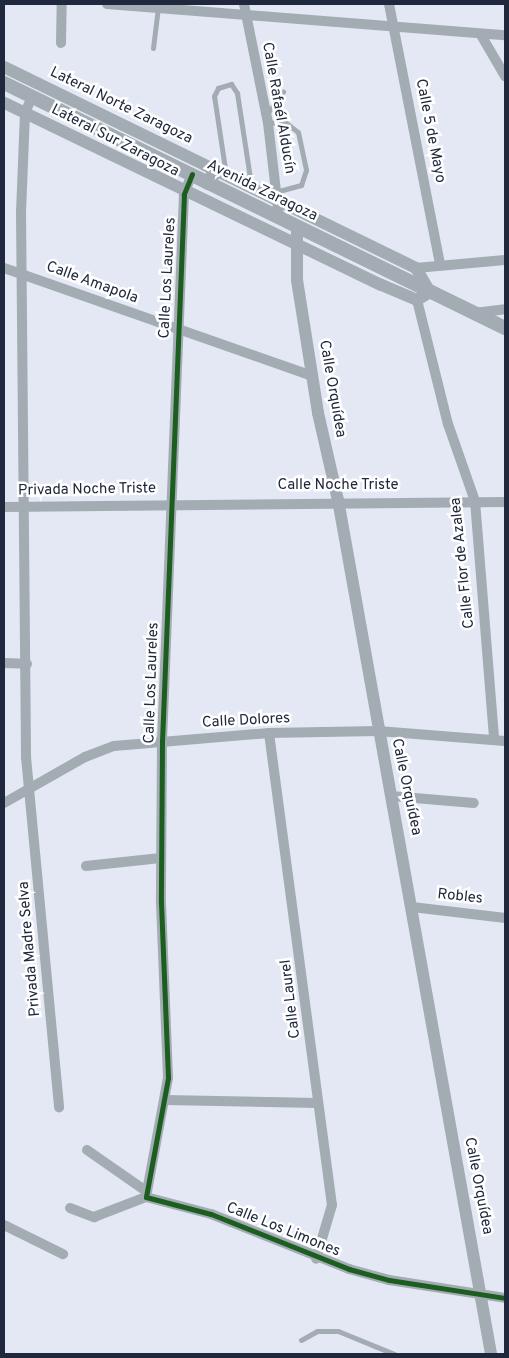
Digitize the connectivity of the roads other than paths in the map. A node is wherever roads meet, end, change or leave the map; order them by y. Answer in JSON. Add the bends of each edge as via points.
{"nodes":[{"id":1,"x":62,"y":4,"type":"edge"},
{"id":2,"x":107,"y":4,"type":"edge"},
{"id":3,"x":244,"y":4,"type":"edge"},
{"id":4,"x":389,"y":4,"type":"edge"},
{"id":5,"x":158,"y":9,"type":"junction"},
{"id":6,"x":246,"y":15,"type":"junction"},
{"id":7,"x":395,"y":27,"type":"junction"},
{"id":8,"x":481,"y":35,"type":"junction"},
{"id":9,"x":505,"y":35,"type":"edge"},
{"id":10,"x":61,"y":43,"type":"dead end"},
{"id":11,"x":153,"y":48,"type":"dead end"},
{"id":12,"x":4,"y":67,"type":"edge"},
{"id":13,"x":505,"y":76,"type":"edge"},
{"id":14,"x":11,"y":81,"type":"edge"},
{"id":15,"x":283,"y":92,"type":"dead end"},
{"id":16,"x":32,"y":98,"type":"junction"},
{"id":17,"x":4,"y":103,"type":"edge"},
{"id":18,"x":25,"y":114,"type":"junction"},
{"id":19,"x":267,"y":119,"type":"junction"},
{"id":20,"x":221,"y":173,"type":"junction"},
{"id":21,"x":192,"y":174,"type":"junction"},
{"id":22,"x":208,"y":182,"type":"junction"},
{"id":23,"x":251,"y":188,"type":"junction"},
{"id":24,"x":184,"y":194,"type":"junction"},
{"id":25,"x":278,"y":196,"type":"junction"},
{"id":26,"x":279,"y":217,"type":"junction"},
{"id":27,"x":297,"y":226,"type":"junction"},
{"id":28,"x":294,"y":244,"type":"junction"},
{"id":29,"x":505,"y":260,"type":"edge"},
{"id":30,"x":440,"y":265,"type":"junction"},
{"id":31,"x":4,"y":268,"type":"edge"},
{"id":32,"x":416,"y":268,"type":"junction"},
{"id":33,"x":22,"y":274,"type":"junction"},
{"id":34,"x":430,"y":292,"type":"junction"},
{"id":35,"x":417,"y":300,"type":"junction"},
{"id":36,"x":505,"y":309,"type":"edge"},
{"id":37,"x":474,"y":313,"type":"junction"},
{"id":38,"x":505,"y":328,"type":"edge"},
{"id":39,"x":178,"y":330,"type":"junction"},
{"id":40,"x":312,"y":376,"type":"junction"},
{"id":41,"x":338,"y":500,"type":"junction"},
{"id":42,"x":475,"y":501,"type":"junction"},
{"id":43,"x":505,"y":502,"type":"edge"},
{"id":44,"x":171,"y":503,"type":"junction"},
{"id":45,"x":4,"y":506,"type":"edge"},
{"id":46,"x":25,"y":506,"type":"junction"},
{"id":47,"x":4,"y":663,"type":"edge"},
{"id":48,"x":27,"y":664,"type":"junction"},
{"id":49,"x":378,"y":731,"type":"junction"},
{"id":50,"x":269,"y":733,"type":"junction"},
{"id":51,"x":494,"y":740,"type":"junction"},
{"id":52,"x":505,"y":740,"type":"edge"},
{"id":53,"x":162,"y":742,"type":"junction"},
{"id":54,"x":29,"y":788,"type":"junction"},
{"id":55,"x":391,"y":796,"type":"junction"},
{"id":56,"x":4,"y":803,"type":"edge"},
{"id":57,"x":474,"y":803,"type":"dead end"},
{"id":58,"x":161,"y":858,"type":"junction"},
{"id":59,"x":86,"y":866,"type":"dead end"},
{"id":60,"x":412,"y":907,"type":"junction"},
{"id":61,"x":505,"y":918,"type":"edge"},
{"id":62,"x":165,"y":1100,"type":"junction"},
{"id":63,"x":318,"y":1103,"type":"junction"},
{"id":64,"x":58,"y":1107,"type":"dead end"},
{"id":65,"x":87,"y":1150,"type":"dead end"},
{"id":66,"x":146,"y":1194,"type":"junction"},
{"id":67,"x":70,"y":1208,"type":"dead end"},
{"id":68,"x":4,"y":1225,"type":"edge"},
{"id":69,"x":63,"y":1254,"type":"dead end"},
{"id":70,"x":316,"y":1260,"type":"junction"},
{"id":71,"x":482,"y":1294,"type":"junction"},
{"id":72,"x":505,"y":1298,"type":"edge"},
{"id":73,"x":302,"y":1340,"type":"dead end"},
{"id":74,"x":394,"y":1354,"type":"edge"},
{"id":75,"x":491,"y":1354,"type":"edge"}],
"edges":[{"from":1,"to":10,"type":"street"},
{"from":2,"to":5,"type":"street"},
{"from":3,"to":6,"type":"street","name":"Calle Rafaél Alducín"},
{"from":4,"to":7,"type":"street","name":"Calle 5 de Mayo"},
{"from":5,"to":6,"type":"street"},
{"from":5,"to":11,"type":"lane"},
{"from":6,"to":7,"type":"street"},
{"from":6,"to":19,"type":"street","name":"Calle Rafaél Alducín"},
{"from":7,"to":8,"type":"street"},
{"from":7,"to":30,"type":"street","name":"Calle 5 de Mayo"},
{"from":8,"to":9,"type":"street"},
{"from":8,"to":13,"type":"street"},
{"from":12,"to":14,"type":"street","name":"Lateral Norte Zaragoza"},
{"from":14,"to":16,"type":"main road","name":"Avenida Zaragoza"},
{"from":14,"to":20,"type":"street","name":"Lateral Norte Zaragoza"},
{"from":15,"to":19,"type":"lane"},
{"from":16,"to":18,"type":"street"},
{"from":16,"to":21,"type":"main road","name":"Avenida Zaragoza"},
{"from":17,"to":18,"type":"street","name":"Lateral Sur Zaragoza"},
{"from":18,"to":24,"type":"street","name":"Lateral Sur Zaragoza"},
{"from":18,"to":33,"type":"street","name":"Privada Madre Selva"},
{"from":19,"to":25,"type":"street","name":"Calle Rafaél Alducín"},
{"from":19,"to":25,"type":"lane","via":[[285,122],[298,132],[306,170],[301,185]]},
{"from":20,"to":22,"type":"main road"},
{"from":20,"to":23,"type":"street","name":"Lateral Norte Zaragoza"},
{"from":20,"to":23,"type":"lane","via":[[214,96],[224,84],[234,86],[237,93]]},
{"from":21,"to":22,"type":"main road","name":"Avenida Zaragoza"},
{"from":21,"to":24,"type":"street","name":"Calle Los Laureles"},
{"from":22,"to":26,"type":"main road","name":"Avenida Zaragoza"},
{"from":23,"to":25,"type":"street","name":"Lateral Norte Zaragoza"},
{"from":24,"to":28,"type":"street","name":"Lateral Sur Zaragoza"},
{"from":24,"to":39,"type":"street","name":"Calle Los Laureles"},
{"from":25,"to":26,"type":"street","name":"Calle Rafaél Alducín"},
{"from":25,"to":32,"type":"street","name":"Lateral Norte Zaragoza"},
{"from":26,"to":27,"type":"main road","name":"Avenida Zaragoza"},
{"from":27,"to":28,"type":"street","name":"Calle Orquídea"},
{"from":27,"to":34,"type":"main road","name":"Avenida Zaragoza"},
{"from":28,"to":35,"type":"street","name":"Lateral Sur Zaragoza"},
{"from":28,"to":40,"type":"street","name":"Calle Orquídea"},
{"from":29,"to":30,"type":"street"},
{"from":30,"to":32,"type":"street"},
{"from":31,"to":33,"type":"street","name":"Calle Amapola"},
{"from":32,"to":34,"type":"street"},
{"from":33,"to":39,"type":"street","name":"Calle Amapola"},
{"from":33,"to":46,"type":"street","name":"Privada Madre Selva"},
{"from":34,"to":35,"type":"street"},
{"from":34,"to":37,"type":"main road","name":"Avenida Zaragoza"},
{"from":35,"to":42,"type":"street","name":"Calle Flor de Azalea","via":[[448,424]]},
{"from":36,"to":37,"type":"street"},
{"from":37,"to":38,"type":"main road","name":"Avenida Zaragoza"},
{"from":39,"to":40,"type":"street","name":"Calle Amapola"},
{"from":39,"to":44,"type":"street","name":"Calle Los Laureles"},
{"from":40,"to":41,"type":"street","name":"Calle Orquídea"},
{"from":41,"to":42,"type":"street","name":"Calle Noche Triste"},
{"from":41,"to":44,"type":"street","name":"Calle Noche Triste"},
{"from":41,"to":49,"type":"street","name":"Calle Orquídea"},
{"from":42,"to":43,"type":"street","name":"Calle Noche Triste"},
{"from":42,"to":51,"type":"street","name":"Calle Flor de Azalea"},
{"from":44,"to":46,"type":"street","name":"Privada Noche Triste"},
{"from":44,"to":53,"type":"street","name":"Calle Los Laureles"},
{"from":45,"to":46,"type":"street","name":"Privada Noche Triste"},
{"from":46,"to":48,"type":"street","name":"Privada Madre Selva"},
{"from":47,"to":48,"type":"street"},
{"from":48,"to":54,"type":"street","name":"Privada Madre Selva"},
{"from":49,"to":50,"type":"street","name":"Calle Dolores"},
{"from":49,"to":51,"type":"street","name":"Calle Dolores"},
{"from":49,"to":55,"type":"street","name":"Calle Orquídea"},
{"from":50,"to":53,"type":"street","name":"Calle Dolores"},
{"from":50,"to":63,"type":"street","name":"Calle Laurel"},
{"from":51,"to":52,"type":"street","name":"Calle Dolores"},
{"from":53,"to":54,"type":"street","name":"Calle Dolores","via":[[100,750]]},
{"from":53,"to":58,"type":"street","name":"Calle Los Laureles"},
{"from":54,"to":56,"type":"street","name":"Calle Dolores"},
{"from":54,"to":64,"type":"street","name":"Privada Madre Selva"},
{"from":55,"to":57,"type":"street"},
{"from":55,"to":60,"type":"street","name":"Calle Orquídea"},
{"from":58,"to":59,"type":"street"},
{"from":58,"to":62,"type":"street","name":"Calle Los Laureles","via":[[169,1020]]},
{"from":60,"to":61,"type":"street","name":"Robles"},
{"from":60,"to":71,"type":"street","name":"Calle Orquídea"},
{"from":62,"to":63,"type":"street"},
{"from":62,"to":66,"type":"street","name":"Calle Los Laureles"},
{"from":63,"to":70,"type":"street","name":"Calle Laurel","via":[[332,1205]]},
{"from":65,"to":66,"type":"street"},
{"from":66,"to":67,"type":"street","via":[[94,1217]]},
{"from":66,"to":70,"type":"street","name":"Calle Los Limones","via":[[211,1214]]},
{"from":68,"to":69,"type":"street"},
{"from":70,"to":71,"type":"street","name":"Calle Los Limones","via":[[389,1280]]},
{"from":71,"to":72,"type":"street","name":"Calle Los Limones"},
{"from":71,"to":75,"type":"street","name":"Calle Orquídea"},
{"from":73,"to":74,"type":"lane","via":[[317,1331],[338,1332]]}]}
